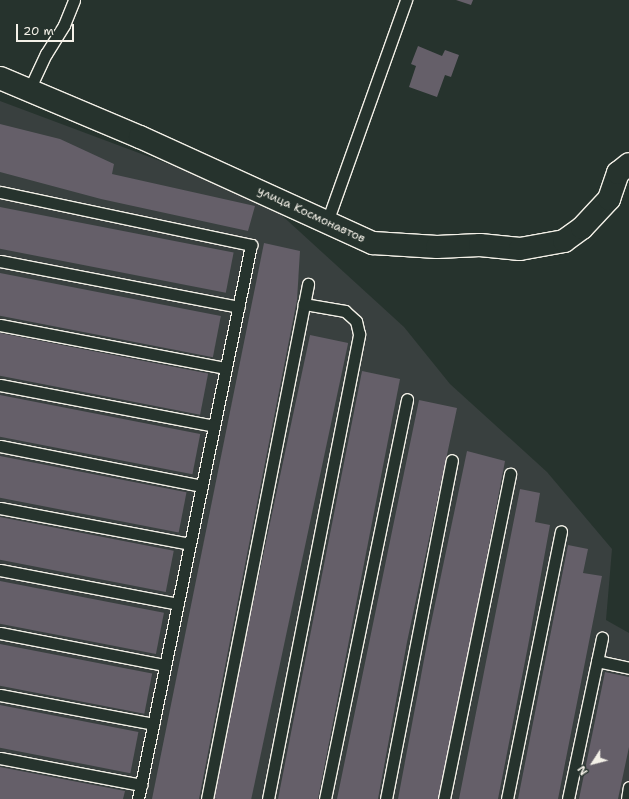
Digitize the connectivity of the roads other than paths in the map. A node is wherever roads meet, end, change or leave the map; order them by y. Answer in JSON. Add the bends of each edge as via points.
{"nodes":[{"id":1,"x":74,"y":0,"type":"edge"},
{"id":2,"x":406,"y":0,"type":"edge"},
{"id":3,"x":0,"y":78,"type":"edge"},
{"id":4,"x":29,"y":90,"type":"junction"},
{"id":5,"x":629,"y":164,"type":"edge"},
{"id":6,"x":0,"y":192,"type":"edge"},
{"id":7,"x":327,"y":222,"type":"junction"},
{"id":8,"x":0,"y":261,"type":"edge"},
{"id":9,"x":308,"y":284,"type":"dead end"},
{"id":10,"x":304,"y":304,"type":"junction"},
{"id":11,"x":239,"y":307,"type":"junction"},
{"id":12,"x":0,"y":325,"type":"edge"},
{"id":13,"x":226,"y":368,"type":"junction"},
{"id":14,"x":0,"y":384,"type":"edge"},
{"id":15,"x":407,"y":399,"type":"dead end"},
{"id":16,"x":214,"y":426,"type":"junction"},
{"id":17,"x":0,"y":446,"type":"edge"},
{"id":18,"x":452,"y":460,"type":"dead end"},
{"id":19,"x":510,"y":474,"type":"dead end"},
{"id":20,"x":202,"y":486,"type":"junction"},
{"id":21,"x":0,"y":508,"type":"edge"},
{"id":22,"x":561,"y":531,"type":"dead end"},
{"id":23,"x":190,"y":544,"type":"junction"},
{"id":24,"x":0,"y":570,"type":"edge"},
{"id":25,"x":178,"y":604,"type":"junction"},
{"id":26,"x":0,"y":633,"type":"edge"},
{"id":27,"x":602,"y":638,"type":"dead end"},
{"id":28,"x":597,"y":661,"type":"junction"},
{"id":29,"x":165,"y":665,"type":"junction"},
{"id":30,"x":629,"y":668,"type":"edge"},
{"id":31,"x":0,"y":695,"type":"edge"},
{"id":32,"x":153,"y":724,"type":"junction"},
{"id":33,"x":0,"y":758,"type":"edge"},
{"id":34,"x":141,"y":785,"type":"junction"},
{"id":35,"x":629,"y":787,"type":"edge"},
{"id":36,"x":138,"y":799,"type":"edge"},
{"id":37,"x":207,"y":799,"type":"edge"},
{"id":38,"x":268,"y":799,"type":"edge"},
{"id":39,"x":325,"y":799,"type":"edge"},
{"id":40,"x":386,"y":799,"type":"edge"},
{"id":41,"x":444,"y":799,"type":"edge"},
{"id":42,"x":507,"y":799,"type":"edge"},
{"id":43,"x":568,"y":799,"type":"edge"},
{"id":44,"x":627,"y":799,"type":"edge"}],
"edges":[{"from":1,"to":4,"type":"lane","via":[[64,25],[46,54]]},
{"from":2,"to":7,"type":"lane"},
{"from":3,"to":4,"type":"street","name":"улица Космонавтов"},
{"from":4,"to":7,"type":"street","name":"улица Космонавтов","via":[[147,140]]},
{"from":5,"to":7,"type":"street","name":"улица Космонавтов","via":[[618,173],[609,199],[582,228],[564,241],[520,249],[480,245],[437,247],[373,244]]},
{"from":6,"to":11,"type":"lane","via":[[251,245]]},
{"from":8,"to":11,"type":"lane"},
{"from":9,"to":10,"type":"lane"},
{"from":10,"to":37,"type":"lane"},
{"from":10,"to":38,"type":"lane","via":[[345,311],[356,321],[359,334]]},
{"from":11,"to":13,"type":"lane"},
{"from":12,"to":13,"type":"lane"},
{"from":13,"to":16,"type":"lane"},
{"from":14,"to":16,"type":"lane"},
{"from":15,"to":39,"type":"lane"},
{"from":16,"to":20,"type":"lane"},
{"from":17,"to":20,"type":"lane"},
{"from":18,"to":40,"type":"lane"},
{"from":19,"to":41,"type":"lane"},
{"from":20,"to":23,"type":"lane"},
{"from":21,"to":23,"type":"lane"},
{"from":22,"to":42,"type":"lane"},
{"from":23,"to":25,"type":"lane"},
{"from":24,"to":25,"type":"lane"},
{"from":25,"to":29,"type":"lane"},
{"from":26,"to":29,"type":"lane"},
{"from":27,"to":28,"type":"lane"},
{"from":28,"to":30,"type":"lane"},
{"from":28,"to":43,"type":"lane"},
{"from":29,"to":32,"type":"lane"},
{"from":31,"to":32,"type":"lane"},
{"from":32,"to":34,"type":"lane"},
{"from":33,"to":34,"type":"lane"},
{"from":34,"to":36,"type":"lane"},
{"from":35,"to":44,"type":"lane"}]}
